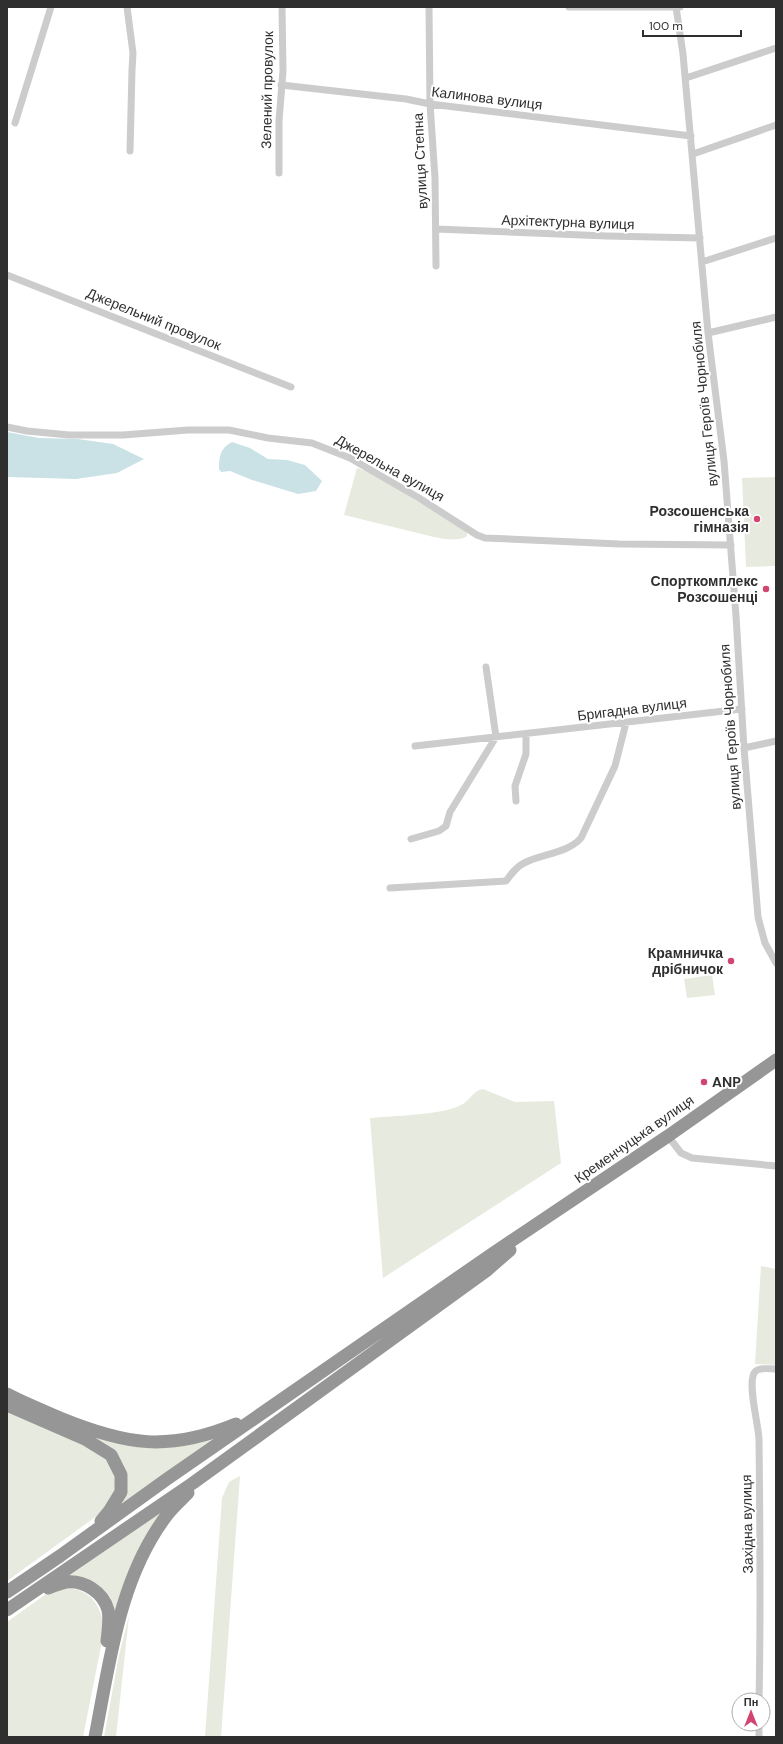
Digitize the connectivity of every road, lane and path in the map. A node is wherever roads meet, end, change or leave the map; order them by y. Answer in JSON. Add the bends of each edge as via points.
{"nodes":[{"id":1,"x":50,"y":7,"type":"edge"},
{"id":2,"x":127,"y":7,"type":"edge"},
{"id":3,"x":282,"y":7,"type":"edge"},
{"id":4,"x":429,"y":7,"type":"edge"},
{"id":5,"x":569,"y":7,"type":"edge"},
{"id":6,"x":677,"y":7,"type":"edge"},
{"id":7,"x":776,"y":48,"type":"edge"},
{"id":8,"x":686,"y":78,"type":"junction"},
{"id":9,"x":281,"y":85,"type":"junction"},
{"id":10,"x":430,"y":104,"type":"junction"},
{"id":11,"x":15,"y":123,"type":"dead end"},
{"id":12,"x":776,"y":125,"type":"edge"},
{"id":13,"x":691,"y":136,"type":"junction"},
{"id":14,"x":130,"y":151,"type":"dead end"},
{"id":15,"x":693,"y":154,"type":"junction"},
{"id":16,"x":279,"y":173,"type":"dead end"},
{"id":17,"x":436,"y":229,"type":"junction"},
{"id":18,"x":700,"y":238,"type":"junction"},
{"id":19,"x":776,"y":238,"type":"edge"},
{"id":20,"x":702,"y":262,"type":"junction"},
{"id":21,"x":436,"y":266,"type":"dead end"},
{"id":22,"x":7,"y":275,"type":"edge"},
{"id":23,"x":776,"y":317,"type":"edge"},
{"id":24,"x":708,"y":333,"type":"junction"},
{"id":25,"x":291,"y":387,"type":"dead end"},
{"id":26,"x":7,"y":427,"type":"edge"},
{"id":27,"x":731,"y":544,"type":"junction"},
{"id":28,"x":486,"y":667,"type":"dead end"},
{"id":29,"x":742,"y":709,"type":"junction"},
{"id":30,"x":626,"y":723,"type":"junction"},
{"id":31,"x":526,"y":734,"type":"junction"},
{"id":32,"x":496,"y":737,"type":"junction"},
{"id":33,"x":776,"y":741,"type":"edge"},
{"id":34,"x":415,"y":746,"type":"dead end"},
{"id":35,"x":744,"y":748,"type":"junction"},
{"id":36,"x":516,"y":801,"type":"dead end"},
{"id":37,"x":411,"y":839,"type":"dead end"},
{"id":38,"x":390,"y":888,"type":"dead end"},
{"id":39,"x":776,"y":963,"type":"edge"},
{"id":40,"x":776,"y":1060,"type":"edge"},
{"id":41,"x":668,"y":1136,"type":"junction"},
{"id":42,"x":776,"y":1166,"type":"edge"},
{"id":43,"x":550,"y":1216,"type":"junction"},
{"id":44,"x":776,"y":1369,"type":"edge"},
{"id":45,"x":7,"y":1394,"type":"edge"},
{"id":46,"x":7,"y":1405,"type":"edge"},
{"id":47,"x":258,"y":1415,"type":"junction"},
{"id":48,"x":222,"y":1461,"type":"junction"},
{"id":49,"x":90,"y":1534,"type":"junction"},
{"id":50,"x":7,"y":1592,"type":"edge"},
{"id":51,"x":35,"y":1592,"type":"junction"},
{"id":52,"x":7,"y":1610,"type":"edge"},
{"id":53,"x":759,"y":1692,"type":"edge"},
{"id":54,"x":86,"y":1737,"type":"edge"},
{"id":55,"x":95,"y":1737,"type":"edge"}],
"edges":[{"from":1,"to":11,"type":"street"},
{"from":2,"to":14,"type":"street","via":[[133,53]]},
{"from":3,"to":9,"type":"street","name":"Зелений провулок"},
{"from":4,"to":10,"type":"street","name":"вулиця Степна"},
{"from":5,"to":6,"type":"street"},
{"from":6,"to":8,"type":"street","name":"вулиця Героїв Чорнобиля"},
{"from":7,"to":8,"type":"street"},
{"from":8,"to":13,"type":"street","name":"вулиця Героїв Чорнобиля"},
{"from":9,"to":10,"type":"street","name":"Калинова вулиця"},
{"from":9,"to":16,"type":"street","name":"Зелений провулок"},
{"from":10,"to":13,"type":"street","name":"Калинова вулиця"},
{"from":10,"to":17,"type":"street","name":"вулиця Степна"},
{"from":12,"to":15,"type":"street"},
{"from":13,"to":15,"type":"street","name":"вулиця Героїв Чорнобиля"},
{"from":15,"to":18,"type":"street","name":"вулиця Героїв Чорнобиля"},
{"from":17,"to":18,"type":"street","name":"Архітектурна вулиця"},
{"from":17,"to":21,"type":"street","name":"вулиця Степна"},
{"from":18,"to":20,"type":"street","name":"вулиця Героїв Чорнобиля"},
{"from":19,"to":20,"type":"street"},
{"from":20,"to":24,"type":"street","name":"вулиця Героїв Чорнобиля"},
{"from":22,"to":25,"type":"street","name":"Джерельний провулок"},
{"from":23,"to":24,"type":"street"},
{"from":24,"to":27,"type":"street","name":"вулиця Героїв Чорнобиля","via":[[724,461]]},
{"from":26,"to":27,"type":"street","name":"Джерельна вулиця","via":[[41,432],[108,435],[228,430],[312,443],[350,458],[476,535],[485,538],[619,544]]},
{"from":27,"to":29,"type":"street","name":"вулиця Героїв Чорнобиля"},
{"from":28,"to":32,"type":"street"},
{"from":29,"to":30,"type":"street","name":"Бригадна вулиця"},
{"from":29,"to":35,"type":"street","name":"вулиця Героїв Чорнобиля"},
{"from":30,"to":31,"type":"street","name":"Бригадна вулиця"},
{"from":30,"to":38,"type":"street","via":[[615,766],[581,838],[575,845],[523,863],[506,881]]},
{"from":31,"to":32,"type":"street","name":"Бригадна вулиця"},
{"from":31,"to":36,"type":"street","via":[[526,754],[515,786]]},
{"from":32,"to":34,"type":"street","name":"Бригадна вулиця"},
{"from":32,"to":37,"type":"street","via":[[450,812],[446,826],[439,831]]},
{"from":33,"to":35,"type":"street"},
{"from":35,"to":39,"type":"street","name":"вулиця Героїв Чорнобиля","via":[[760,926],[765,943]]},
{"from":40,"to":41,"type":"highway","name":"Кременчуцька вулиця"},
{"from":41,"to":42,"type":"street","via":[[681,1153],[692,1158]]},
{"from":41,"to":43,"type":"highway","name":"Кременчуцька вулиця"},
{"from":43,"to":47,"type":"highway"},
{"from":43,"to":48,"type":"highway","via":[[486,1271]]},
{"from":44,"to":53,"type":"street","name":"Західна вулиця","via":[[758,1370],[752,1380],[758,1426]]},
{"from":45,"to":47,"type":"highway","via":[[92,1431],[149,1442],[179,1441],[200,1436]]},
{"from":46,"to":49,"type":"highway","via":[[85,1439],[111,1455],[121,1474],[121,1492]]},
{"from":47,"to":49,"type":"highway"},
{"from":48,"to":51,"type":"highway"},
{"from":48,"to":55,"type":"highway","via":[[167,1515],[137,1568],[119,1617]]},
{"from":49,"to":50,"type":"highway"},
{"from":51,"to":52,"type":"highway"},
{"from":51,"to":54,"type":"highway","via":[[66,1582],[79,1583],[97,1592],[108,1610],[109,1628],[105,1652]]}]}
